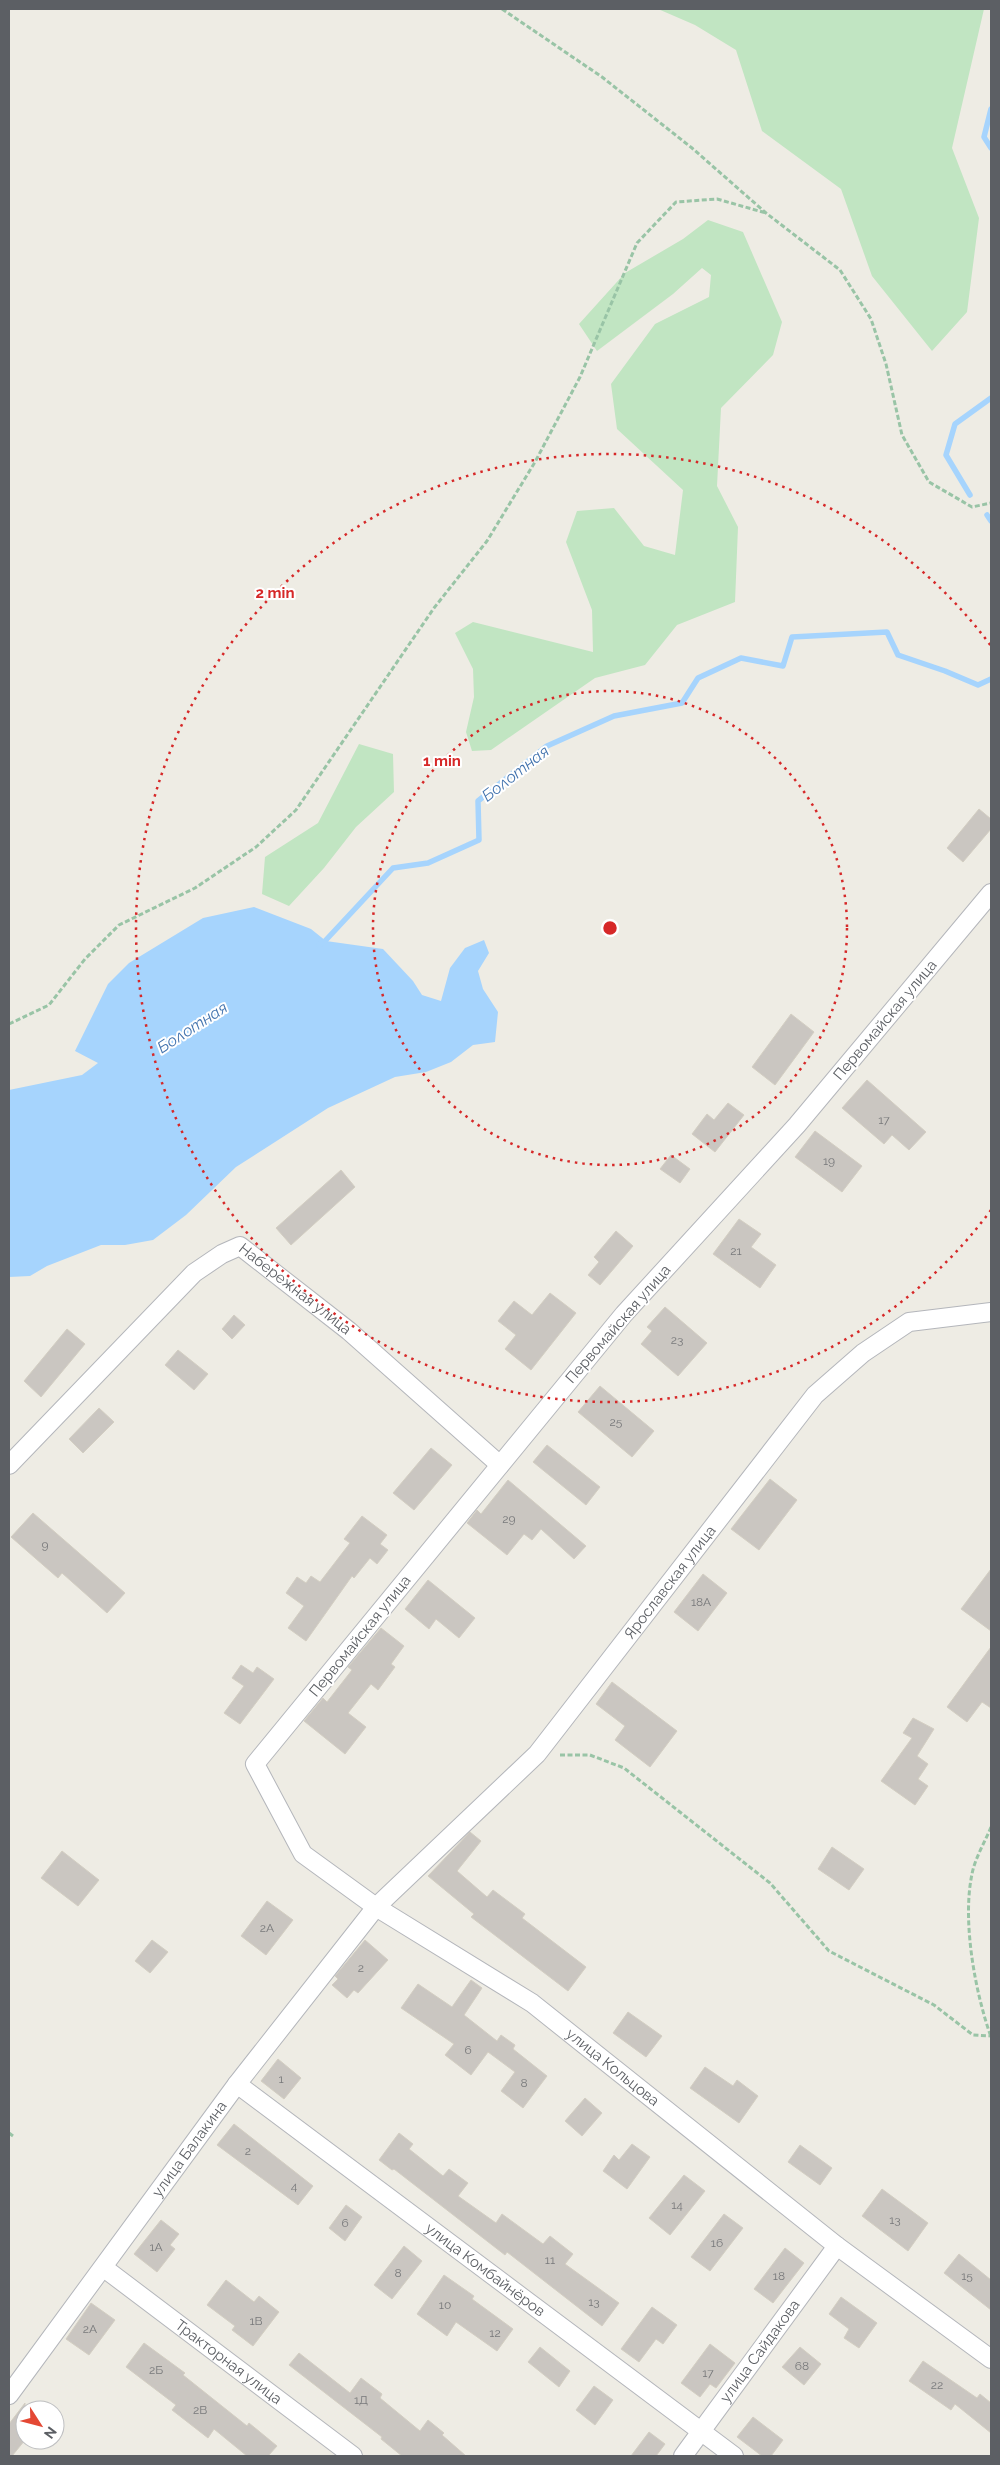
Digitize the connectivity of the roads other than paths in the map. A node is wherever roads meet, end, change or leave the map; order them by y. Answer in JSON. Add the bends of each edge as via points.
{"nodes":[{"id":1,"x":991,"y":893,"type":"edge"},
{"id":2,"x":991,"y":1312,"type":"edge"},
{"id":3,"x":9,"y":1465,"type":"edge"},
{"id":4,"x":500,"y":1465,"type":"junction"},
{"id":5,"x":255,"y":1764,"type":"joint"},
{"id":6,"x":376,"y":1907,"type":"junction"},
{"id":7,"x":237,"y":2084,"type":"junction"},
{"id":8,"x":838,"y":2246,"type":"junction"},
{"id":9,"x":104,"y":2268,"type":"junction"},
{"id":10,"x":991,"y":2359,"type":"edge"},
{"id":11,"x":9,"y":2395,"type":"edge"},
{"id":12,"x":701,"y":2432,"type":"junction"},
{"id":13,"x":353,"y":2456,"type":"edge"},
{"id":14,"x":684,"y":2456,"type":"edge"},
{"id":15,"x":734,"y":2456,"type":"edge"}],
"edges":[{"from":1,"to":4,"type":"street","name":"Первомайская улица","via":[[798,1126],[624,1314]]},
{"from":2,"to":6,"type":"street","name":"Ярославская улица","via":[[909,1322],[863,1354],[815,1395],[536,1754]]},
{"from":3,"to":4,"type":"street","name":"Набережная улица","via":[[194,1273],[240,1246],[349,1331]]},
{"from":4,"to":5,"type":"street","name":"Первомайская улица"},
{"from":5,"to":6,"type":"street","name":"улица Кольцова","via":[[303,1854]]},
{"from":6,"to":7,"type":"street","name":"улица Балакина"},
{"from":6,"to":8,"type":"street","name":"улица Кольцова","via":[[532,2003]]},
{"from":7,"to":9,"type":"street","name":"улица Балакина"},
{"from":7,"to":12,"type":"street","name":"улица Комбайнёров"},
{"from":8,"to":10,"type":"street","name":"улица Кольцова"},
{"from":8,"to":12,"type":"street","name":"улица Сайдакова"},
{"from":9,"to":11,"type":"street","name":"улица Балакина"},
{"from":9,"to":13,"type":"street","name":"Тракторная улица"},
{"from":12,"to":14,"type":"street","name":"улица Сайдакова"},
{"from":12,"to":15,"type":"street","name":"улица Комбайнёров"}]}
